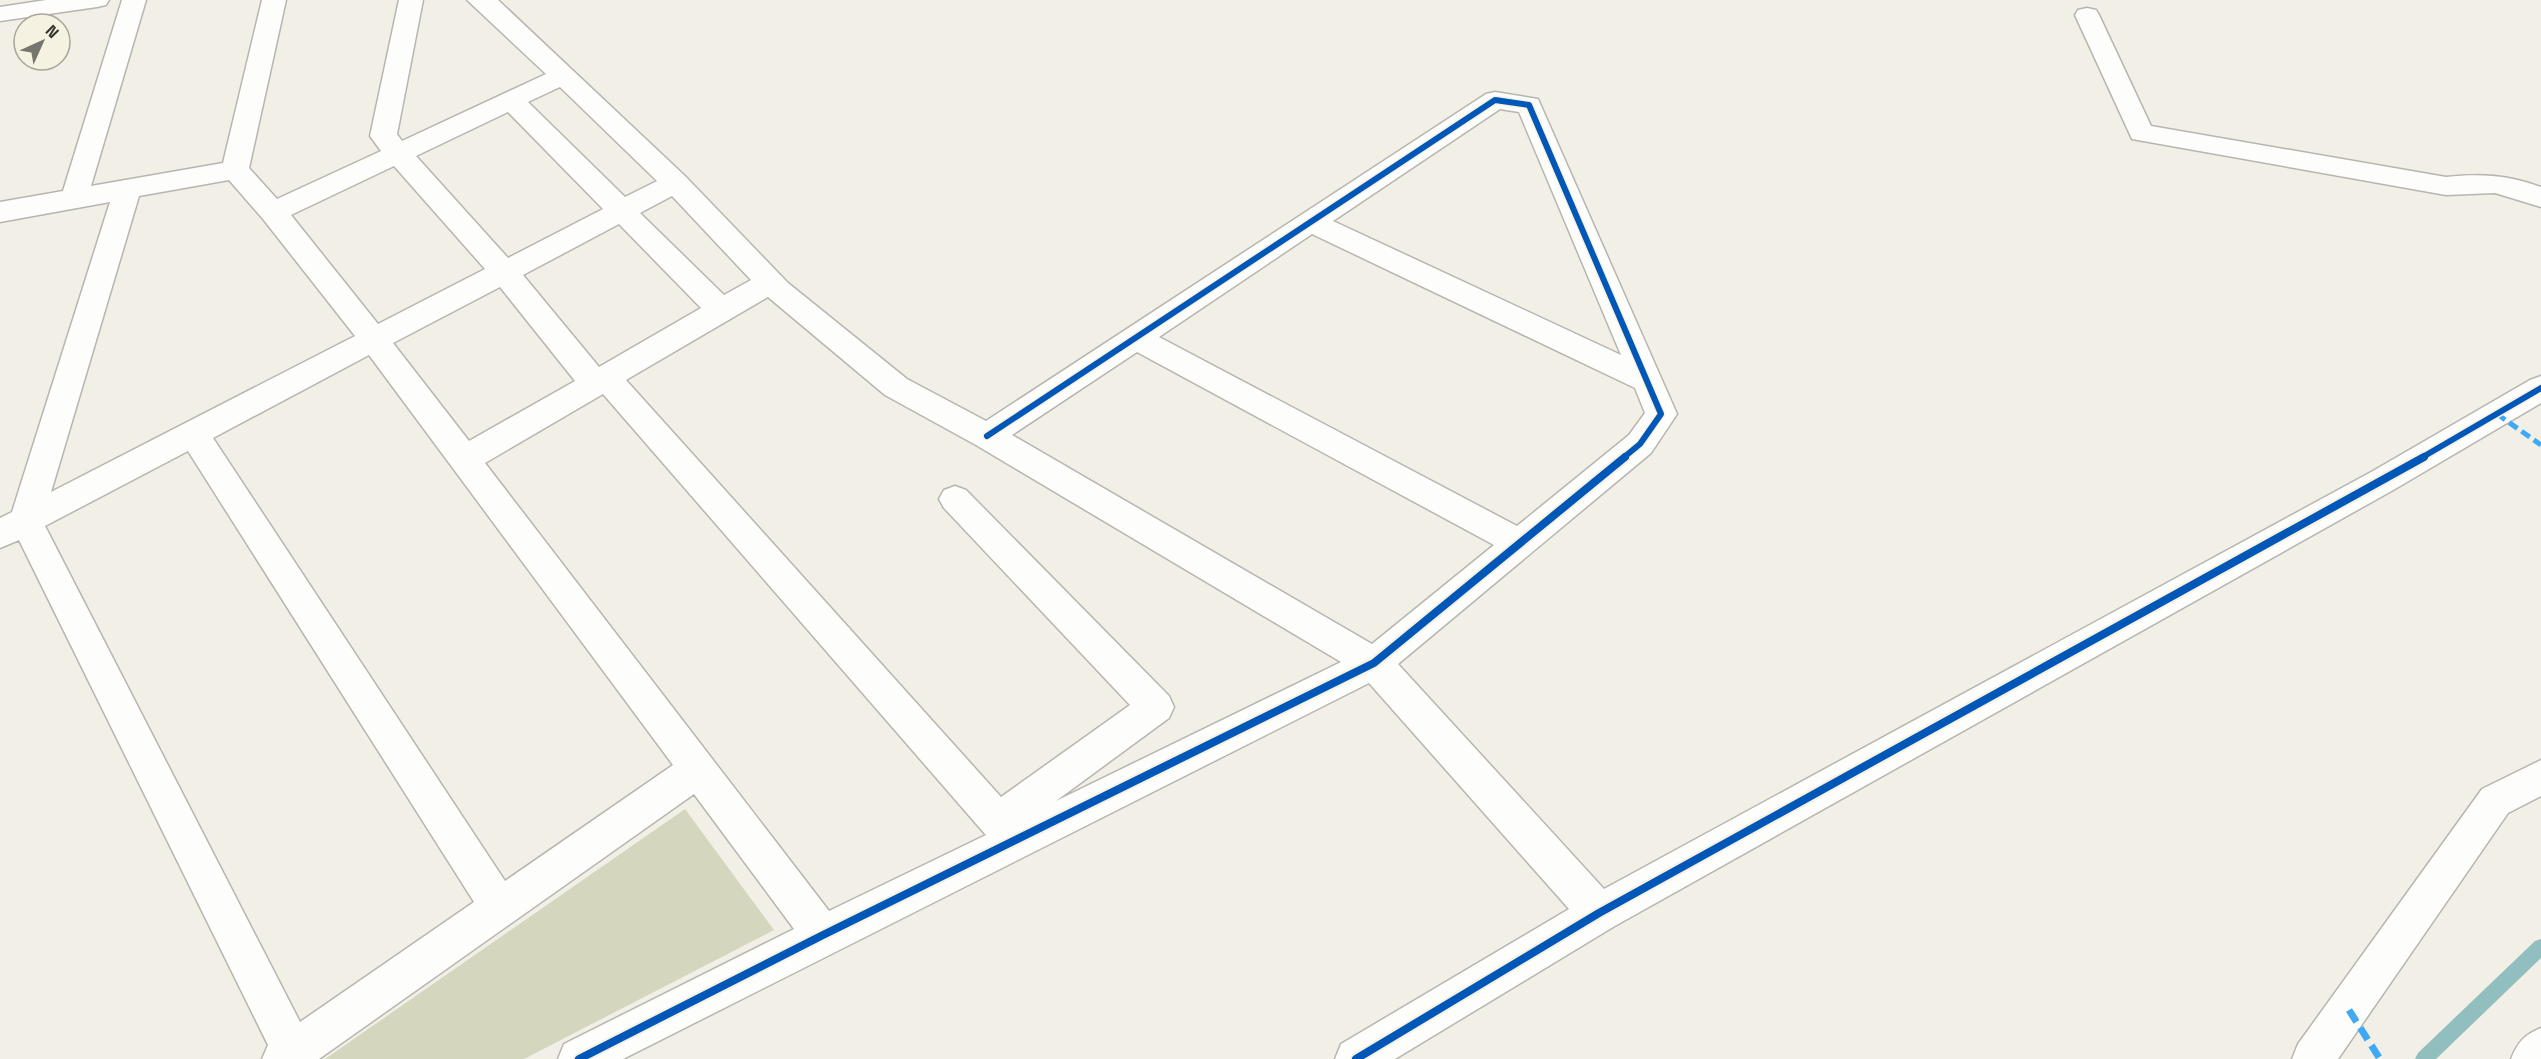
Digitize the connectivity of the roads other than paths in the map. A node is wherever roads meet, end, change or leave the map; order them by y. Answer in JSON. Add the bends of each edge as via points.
{"nodes":[{"id":1,"x":97,"y":0,"type":"edge"},
{"id":2,"x":134,"y":0,"type":"edge"},
{"id":3,"x":274,"y":0,"type":"edge"},
{"id":4,"x":411,"y":0,"type":"edge"},
{"id":5,"x":479,"y":0,"type":"edge"},
{"id":6,"x":0,"y":14,"type":"edge"},
{"id":7,"x":2087,"y":15,"type":"dead end"},
{"id":8,"x":563,"y":76,"type":"junction"},
{"id":9,"x":511,"y":100,"type":"junction"},
{"id":10,"x":396,"y":154,"type":"junction"},
{"id":11,"x":235,"y":170,"type":"junction"},
{"id":12,"x":675,"y":183,"type":"junction"},
{"id":13,"x":127,"y":190,"type":"junction"},
{"id":14,"x":2541,"y":198,"type":"edge"},
{"id":15,"x":74,"y":199,"type":"junction"},
{"id":16,"x":624,"y":210,"type":"junction"},
{"id":17,"x":0,"y":212,"type":"edge"},
{"id":18,"x":273,"y":212,"type":"junction"},
{"id":19,"x":1311,"y":222,"type":"junction"},
{"id":20,"x":505,"y":273,"type":"junction"},
{"id":21,"x":770,"y":282,"type":"junction"},
{"id":22,"x":721,"y":310,"type":"junction"},
{"id":23,"x":1136,"y":338,"type":"junction"},
{"id":24,"x":375,"y":341,"type":"junction"},
{"id":25,"x":601,"y":380,"type":"junction"},
{"id":26,"x":1646,"y":380,"type":"junction"},
{"id":27,"x":2541,"y":388,"type":"edge"},
{"id":28,"x":194,"y":434,"type":"junction"},
{"id":29,"x":987,"y":436,"type":"junction"},
{"id":30,"x":463,"y":459,"type":"junction"},
{"id":31,"x":955,"y":499,"type":"dead end"},
{"id":32,"x":13,"y":527,"type":"edge"},
{"id":33,"x":1520,"y":543,"type":"junction"},
{"id":34,"x":1374,"y":663,"type":"junction"},
{"id":35,"x":697,"y":770,"type":"junction"},
{"id":36,"x":2541,"y":777,"type":"edge"},
{"id":37,"x":1007,"y":831,"type":"junction"},
{"id":38,"x":500,"y":908,"type":"junction"},
{"id":39,"x":1599,"y":913,"type":"junction"},
{"id":40,"x":823,"y":935,"type":"junction"},
{"id":41,"x":2541,"y":1049,"type":"edge"},
{"id":42,"x":288,"y":1056,"type":"edge"},
{"id":43,"x":579,"y":1059,"type":"edge"},
{"id":44,"x":1356,"y":1059,"type":"edge"},
{"id":45,"x":2313,"y":1059,"type":"edge"},
{"id":46,"x":2532,"y":1059,"type":"edge"}],
"edges":[{"from":1,"to":6,"type":"street"},
{"from":2,"to":15,"type":"street"},
{"from":3,"to":11,"type":"street"},
{"from":4,"to":10,"type":"street","via":[[383,136]]},
{"from":5,"to":8,"type":"street","via":[[489,5]]},
{"from":7,"to":14,"type":"street","via":[[2141,133],[2446,186],[2477,182],[2513,186]]},
{"from":8,"to":9,"type":"street"},
{"from":8,"to":12,"type":"street"},
{"from":9,"to":10,"type":"street"},
{"from":9,"to":16,"type":"street"},
{"from":10,"to":18,"type":"street"},
{"from":10,"to":20,"type":"street"},
{"from":11,"to":13,"type":"street"},
{"from":11,"to":18,"type":"street"},
{"from":12,"to":16,"type":"street"},
{"from":12,"to":21,"type":"street"},
{"from":13,"to":15,"type":"street"},
{"from":13,"to":32,"type":"street"},
{"from":15,"to":17,"type":"street"},
{"from":16,"to":20,"type":"street"},
{"from":16,"to":22,"type":"street"},
{"from":18,"to":24,"type":"street"},
{"from":19,"to":23,"type":"street"},
{"from":19,"to":26,"type":"street"},
{"from":19,"to":26,"type":"street","via":[[1495,100],[1529,105]]},
{"from":20,"to":24,"type":"street"},
{"from":20,"to":25,"type":"street"},
{"from":21,"to":22,"type":"street"},
{"from":21,"to":29,"type":"street","via":[[896,387]]},
{"from":22,"to":25,"type":"street"},
{"from":23,"to":29,"type":"street"},
{"from":23,"to":33,"type":"street"},
{"from":24,"to":28,"type":"street"},
{"from":24,"to":30,"type":"street"},
{"from":25,"to":30,"type":"street"},
{"from":25,"to":37,"type":"street"},
{"from":26,"to":33,"type":"street","via":[[1661,414],[1640,444]]},
{"from":27,"to":39,"type":"street","via":[[2373,486]]},
{"from":28,"to":32,"type":"street"},
{"from":28,"to":38,"type":"street"},
{"from":29,"to":34,"type":"street"},
{"from":30,"to":35,"type":"street"},
{"from":31,"to":37,"type":"street","via":[[1156,707]]},
{"from":32,"to":42,"type":"street"},
{"from":33,"to":34,"type":"street"},
{"from":34,"to":37,"type":"street"},
{"from":34,"to":39,"type":"street"},
{"from":35,"to":38,"type":"street"},
{"from":35,"to":40,"type":"street"},
{"from":36,"to":45,"type":"street","via":[[2495,801]]},
{"from":37,"to":40,"type":"street"},
{"from":38,"to":42,"type":"street"},
{"from":39,"to":44,"type":"street"},
{"from":40,"to":43,"type":"street"},
{"from":41,"to":46,"type":"street"}]}
